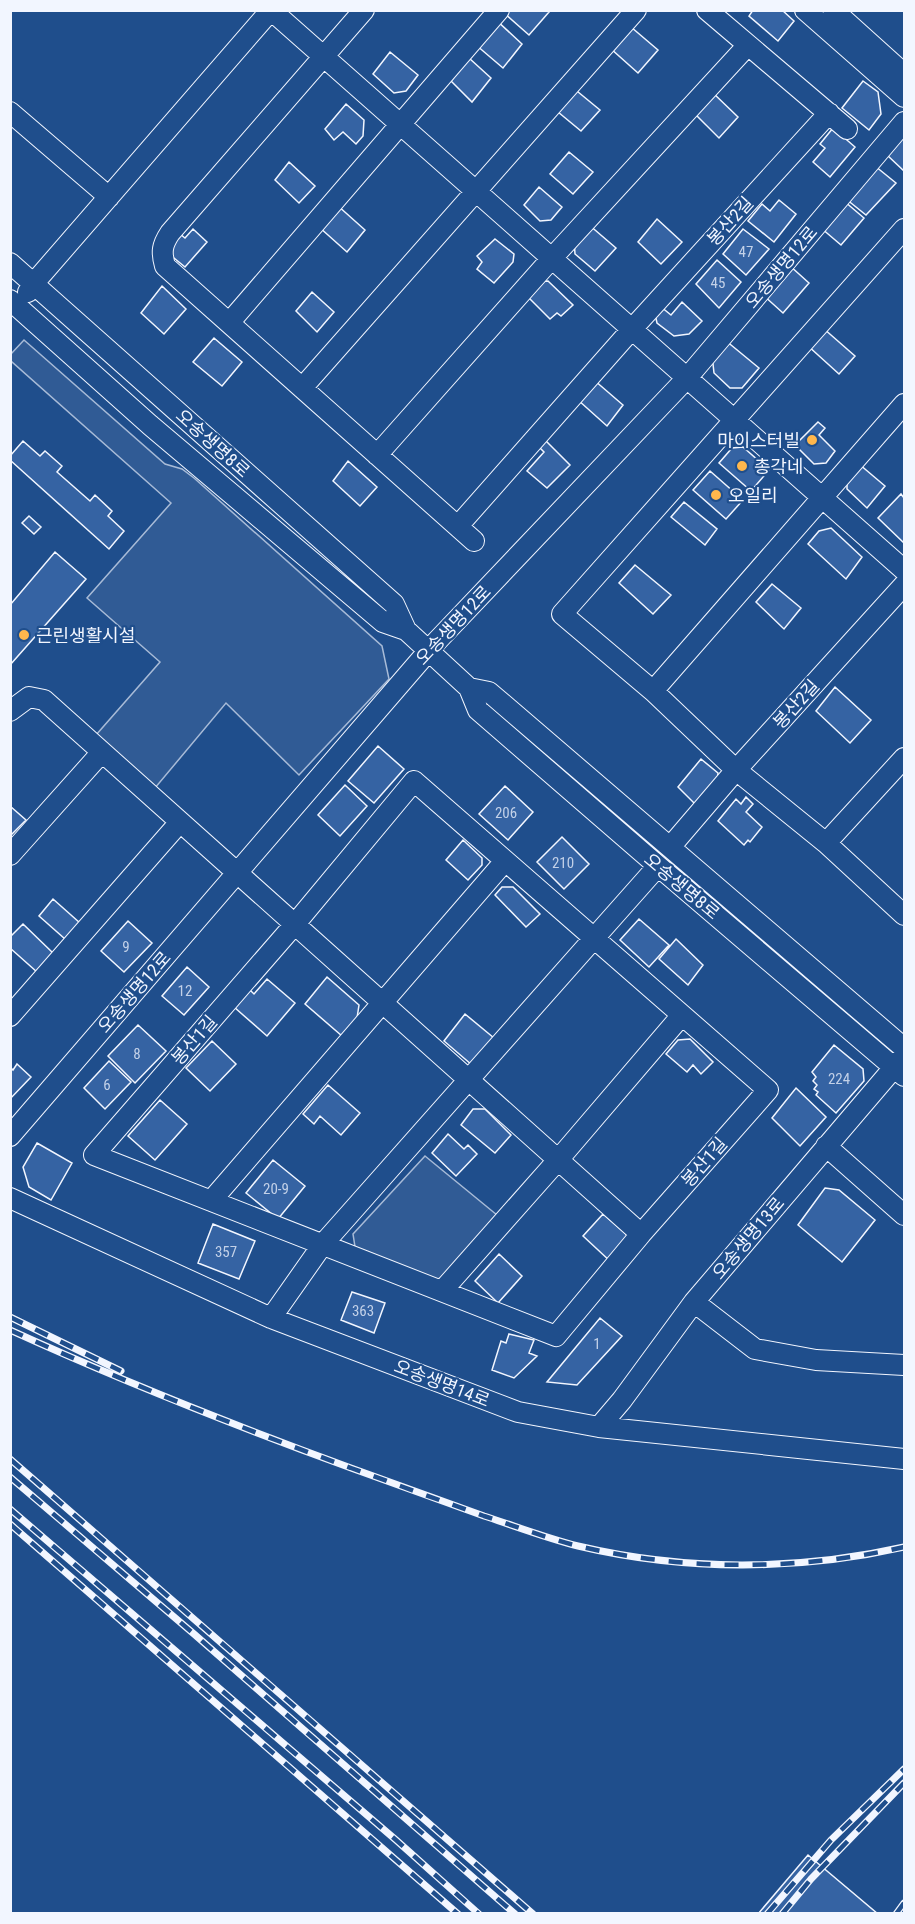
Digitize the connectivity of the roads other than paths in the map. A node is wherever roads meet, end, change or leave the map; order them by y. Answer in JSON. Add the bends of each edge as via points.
{"nodes":[{"id":1,"x":271,"y":10,"type":"edge"},
{"id":2,"x":364,"y":10,"type":"edge"},
{"id":3,"x":499,"y":10,"type":"edge"},
{"id":4,"x":636,"y":10,"type":"edge"},
{"id":5,"x":707,"y":10,"type":"edge"},
{"id":6,"x":805,"y":10,"type":"edge"},
{"id":7,"x":833,"y":10,"type":"edge"},
{"id":8,"x":748,"y":45,"type":"junction"},
{"id":9,"x":324,"y":57,"type":"junction"},
{"id":10,"x":904,"y":74,"type":"edge"},
{"id":11,"x":904,"y":97,"type":"edge"},
{"id":12,"x":10,"y":112,"type":"edge"},
{"id":13,"x":829,"y":113,"type":"junction"},
{"id":14,"x":904,"y":122,"type":"edge"},
{"id":15,"x":400,"y":125,"type":"junction"},
{"id":16,"x":847,"y":129,"type":"dead end"},
{"id":17,"x":476,"y":191,"type":"junction"},
{"id":18,"x":109,"y":198,"type":"junction"},
{"id":19,"x":904,"y":229,"type":"edge"},
{"id":20,"x":552,"y":258,"type":"junction"},
{"id":21,"x":10,"y":263,"type":"edge"},
{"id":22,"x":34,"y":283,"type":"junction"},
{"id":23,"x":15,"y":303,"type":"edge"},
{"id":24,"x":229,"y":323,"type":"junction"},
{"id":25,"x":632,"y":329,"type":"junction"},
{"id":26,"x":687,"y":378,"type":"junction"},
{"id":27,"x":302,"y":388,"type":"junction"},
{"id":28,"x":904,"y":404,"type":"edge"},
{"id":29,"x":735,"y":420,"type":"junction"},
{"id":30,"x":377,"y":455,"type":"junction"},
{"id":31,"x":822,"y":497,"type":"junction"},
{"id":32,"x":458,"y":526,"type":"junction"},
{"id":33,"x":474,"y":541,"type":"dead end"},
{"id":34,"x":904,"y":570,"type":"edge"},
{"id":35,"x":904,"y":585,"type":"edge"},
{"id":36,"x":406,"y":630,"type":"junction"},
{"id":37,"x":428,"y":651,"type":"junction"},
{"id":38,"x":469,"y":688,"type":"junction"},
{"id":39,"x":653,"y":692,"type":"junction"},
{"id":40,"x":10,"y":711,"type":"edge"},
{"id":41,"x":102,"y":752,"type":"junction"},
{"id":42,"x":904,"y":758,"type":"edge"},
{"id":43,"x":736,"y":770,"type":"junction"},
{"id":44,"x":180,"y":822,"type":"junction"},
{"id":45,"x":826,"y":843,"type":"junction"},
{"id":46,"x":671,"y":846,"type":"junction"},
{"id":47,"x":10,"y":855,"type":"edge"},
{"id":48,"x":506,"y":861,"type":"junction"},
{"id":49,"x":658,"y":866,"type":"junction"},
{"id":50,"x":237,"y":872,"type":"junction"},
{"id":51,"x":904,"y":915,"type":"edge"},
{"id":52,"x":294,"y":924,"type":"junction"},
{"id":53,"x":594,"y":938,"type":"junction"},
{"id":54,"x":383,"y":1003,"type":"junction"},
{"id":55,"x":682,"y":1015,"type":"junction"},
{"id":56,"x":10,"y":1016,"type":"edge"},
{"id":57,"x":904,"y":1047,"type":"edge"},
{"id":58,"x":901,"y":1066,"type":"edge"},
{"id":59,"x":469,"y":1080,"type":"junction"},
{"id":60,"x":10,"y":1136,"type":"edge"},
{"id":61,"x":826,"y":1146,"type":"junction"},
{"id":62,"x":558,"y":1160,"type":"junction"},
{"id":63,"x":10,"y":1198,"type":"edge"},
{"id":64,"x":211,"y":1201,"type":"junction"},
{"id":65,"x":904,"y":1215,"type":"edge"},
{"id":66,"x":641,"y":1234,"type":"junction"},
{"id":67,"x":323,"y":1245,"type":"junction"},
{"id":68,"x":442,"y":1291,"type":"junction"},
{"id":69,"x":694,"y":1302,"type":"junction"},
{"id":70,"x":271,"y":1318,"type":"junction"},
{"id":71,"x":904,"y":1365,"type":"edge"},
{"id":72,"x":599,"y":1427,"type":"junction"},
{"id":73,"x":904,"y":1459,"type":"edge"}],
"edges":[{"from":1,"to":9,"type":"street"},
{"from":1,"to":18,"type":"street"},
{"from":2,"to":9,"type":"street"},
{"from":3,"to":15,"type":"street"},
{"from":4,"to":17,"type":"street"},
{"from":5,"to":8,"type":"street"},
{"from":6,"to":11,"type":"street"},
{"from":7,"to":10,"type":"street"},
{"from":8,"to":13,"type":"street"},
{"from":8,"to":20,"type":"street"},
{"from":9,"to":15,"type":"street"},
{"from":9,"to":24,"type":"street","via":[[163,244],[165,266]]},
{"from":12,"to":18,"type":"street"},
{"from":13,"to":16,"type":"street"},
{"from":13,"to":25,"type":"street","name":"봉산2길"},
{"from":14,"to":26,"type":"street","name":"오송생명12로"},
{"from":15,"to":17,"type":"street"},
{"from":15,"to":24,"type":"street"},
{"from":17,"to":20,"type":"street"},
{"from":17,"to":27,"type":"street"},
{"from":18,"to":22,"type":"street"},
{"from":19,"to":29,"type":"street"},
{"from":20,"to":25,"type":"street"},
{"from":20,"to":30,"type":"street"},
{"from":21,"to":22,"type":"street","name":"오송생명8로"},
{"from":22,"to":23,"type":"street"},
{"from":22,"to":36,"type":"street","name":"오송생명8로","via":[[394,604]]},
{"from":23,"to":36,"type":"street","name":"오송생명8로","via":[[150,425],[383,622]]},
{"from":24,"to":27,"type":"street"},
{"from":25,"to":26,"type":"street"},
{"from":25,"to":32,"type":"street","name":"봉산2길"},
{"from":26,"to":29,"type":"street"},
{"from":26,"to":37,"type":"street","name":"오송생명12로"},
{"from":27,"to":30,"type":"street"},
{"from":28,"to":31,"type":"street"},
{"from":29,"to":31,"type":"street"},
{"from":29,"to":39,"type":"street","via":[[562,614]]},
{"from":30,"to":32,"type":"street"},
{"from":31,"to":34,"type":"street"},
{"from":31,"to":39,"type":"street"},
{"from":32,"to":33,"type":"street"},
{"from":35,"to":43,"type":"street","name":"봉산2길"},
{"from":36,"to":37,"type":"street","name":"오송생명8로"},
{"from":37,"to":38,"type":"street","name":"오송생명8로"},
{"from":37,"to":50,"type":"street","name":"오송생명12로"},
{"from":38,"to":46,"type":"street","name":"오송생명8로","via":[[489,692]]},
{"from":38,"to":49,"type":"street","name":"오송생명8로","via":[[478,710]]},
{"from":39,"to":43,"type":"street"},
{"from":40,"to":41,"type":"street","via":[[29,697],[44,700]]},
{"from":41,"to":44,"type":"street"},
{"from":41,"to":47,"type":"street"},
{"from":42,"to":45,"type":"street"},
{"from":43,"to":45,"type":"street"},
{"from":43,"to":46,"type":"street","name":"봉산2길"},
{"from":44,"to":50,"type":"street"},
{"from":44,"to":56,"type":"street"},
{"from":45,"to":51,"type":"street"},
{"from":46,"to":57,"type":"street","name":"오송생명8로"},
{"from":48,"to":52,"type":"street","name":"봉산1길","via":[[414,781]]},
{"from":48,"to":53,"type":"street"},
{"from":48,"to":54,"type":"street"},
{"from":49,"to":53,"type":"street"},
{"from":49,"to":58,"type":"street","name":"오송생명8로"},
{"from":50,"to":52,"type":"street"},
{"from":50,"to":60,"type":"street","name":"오송생명12로"},
{"from":52,"to":54,"type":"street"},
{"from":52,"to":64,"type":"street","name":"봉산1길","via":[[94,1155]]},
{"from":53,"to":55,"type":"street"},
{"from":53,"to":59,"type":"street"},
{"from":54,"to":59,"type":"street"},
{"from":54,"to":64,"type":"street"},
{"from":55,"to":62,"type":"street"},
{"from":55,"to":66,"type":"street","name":"봉산1길","via":[[768,1090]]},
{"from":58,"to":61,"type":"street","name":"오송생명13로"},
{"from":59,"to":62,"type":"street"},
{"from":59,"to":67,"type":"street"},
{"from":61,"to":65,"type":"street"},
{"from":61,"to":69,"type":"street","name":"오송생명13로"},
{"from":62,"to":66,"type":"street"},
{"from":62,"to":68,"type":"street"},
{"from":63,"to":70,"type":"street","name":"오송생명14로"},
{"from":64,"to":67,"type":"street"},
{"from":66,"to":68,"type":"street","name":"봉산1길","via":[[556,1336]]},
{"from":67,"to":68,"type":"street"},
{"from":67,"to":70,"type":"street"},
{"from":69,"to":71,"type":"street","via":[[755,1349],[816,1360]]},
{"from":69,"to":72,"type":"street","name":"오송생명13로"},
{"from":70,"to":72,"type":"street","name":"오송생명14로","via":[[518,1412]]},
{"from":72,"to":73,"type":"street","name":"오송생명14로"}]}
